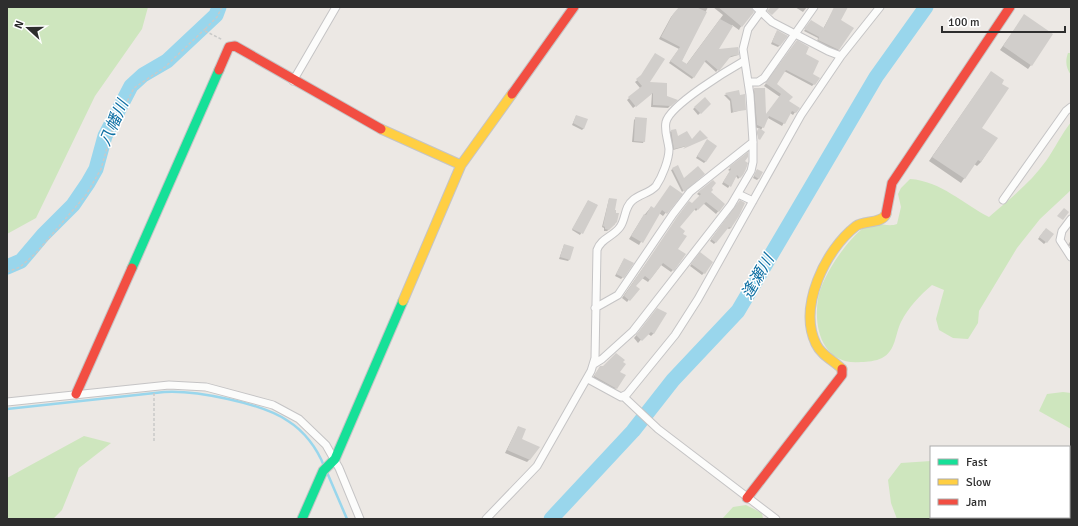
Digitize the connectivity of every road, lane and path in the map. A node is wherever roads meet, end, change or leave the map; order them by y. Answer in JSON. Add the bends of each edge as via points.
{"nodes":[{"id":1,"x":222,"y":7,"type":"edge"},
{"id":2,"x":336,"y":7,"type":"edge"},
{"id":3,"x":574,"y":7,"type":"edge"},
{"id":4,"x":814,"y":7,"type":"edge"},
{"id":5,"x":880,"y":7,"type":"edge"},
{"id":6,"x":1010,"y":7,"type":"edge"},
{"id":7,"x":760,"y":8,"type":"edge"},
{"id":8,"x":206,"y":28,"type":"junction"},
{"id":9,"x":795,"y":34,"type":"junction"},
{"id":10,"x":231,"y":46,"type":"junction"},
{"id":11,"x":841,"y":56,"type":"junction"},
{"id":12,"x":744,"y":61,"type":"junction"},
{"id":13,"x":293,"y":81,"type":"junction"},
{"id":14,"x":748,"y":82,"type":"junction"},
{"id":15,"x":1071,"y":107,"type":"edge"},
{"id":16,"x":753,"y":142,"type":"junction"},
{"id":17,"x":461,"y":165,"type":"junction"},
{"id":18,"x":738,"y":194,"type":"junction"},
{"id":19,"x":1003,"y":200,"type":"dead end"},
{"id":20,"x":753,"y":201,"type":"junction"},
{"id":21,"x":1071,"y":219,"type":"edge"},
{"id":22,"x":1071,"y":257,"type":"edge"},
{"id":23,"x":7,"y":272,"type":"edge"},
{"id":24,"x":595,"y":308,"type":"junction"},
{"id":25,"x":594,"y":364,"type":"junction"},
{"id":26,"x":588,"y":379,"type":"junction"},
{"id":27,"x":76,"y":394,"type":"junction"},
{"id":28,"x":154,"y":398,"type":"dead end"},
{"id":29,"x":626,"y":399,"type":"junction"},
{"id":30,"x":7,"y":402,"type":"edge"},
{"id":31,"x":154,"y":441,"type":"dead end"},
{"id":32,"x":329,"y":465,"type":"junction"},
{"id":33,"x":747,"y":498,"type":"junction"},
{"id":34,"x":302,"y":519,"type":"edge"},
{"id":35,"x":360,"y":519,"type":"edge"},
{"id":36,"x":486,"y":519,"type":"edge"},
{"id":37,"x":776,"y":519,"type":"edge"}],
"edges":[{"from":1,"to":8,"type":"path","via":[[217,18]]},
{"from":2,"to":13,"type":"street"},
{"from":3,"to":17,"type":"street"},
{"from":4,"to":9,"type":"street"},
{"from":5,"to":11,"type":"street"},
{"from":6,"to":33,"type":"street","via":[[899,172],[889,192],[885,217],[858,224],[842,239],[831,255],[814,290],[810,317],[815,342],[829,360],[842,369],[842,375]]},
{"from":7,"to":9,"type":"street","via":[[772,22]]},
{"from":7,"to":12,"type":"street","via":[[746,34]]},
{"from":8,"to":10,"type":"path","via":[[205,31]]},
{"from":8,"to":23,"type":"path","via":[[165,66],[134,88],[112,131],[101,169],[86,195],[36,253],[20,267]]},
{"from":9,"to":11,"type":"street"},
{"from":9,"to":14,"type":"street","via":[[764,78],[758,82]]},
{"from":10,"to":13,"type":"street"},
{"from":10,"to":27,"type":"street","via":[[227,50]]},
{"from":11,"to":20,"type":"street","via":[[801,115]]},
{"from":12,"to":14,"type":"street"},
{"from":12,"to":24,"type":"street","via":[[695,93],[669,114],[665,131],[668,157],[659,180],[653,188],[629,204],[622,225],[602,241],[597,250]]},
{"from":13,"to":17,"type":"street","via":[[370,124]]},
{"from":14,"to":16,"type":"street"},
{"from":15,"to":19,"type":"street"},
{"from":16,"to":18,"type":"street","via":[[751,171]]},
{"from":16,"to":24,"type":"street","via":[[690,192],[618,295]]},
{"from":17,"to":32,"type":"street"},
{"from":18,"to":20,"type":"street"},
{"from":18,"to":25,"type":"street","via":[[633,331]]},
{"from":20,"to":29,"type":"street","via":[[698,299]]},
{"from":21,"to":22,"type":"street","via":[[1062,231],[1060,240]]},
{"from":24,"to":25,"type":"street"},
{"from":25,"to":26,"type":"street"},
{"from":26,"to":29,"type":"street"},
{"from":26,"to":36,"type":"street","via":[[537,466]]},
{"from":27,"to":30,"type":"street"},
{"from":27,"to":32,"type":"street","via":[[169,385],[206,387],[273,404],[289,412],[326,444]]},
{"from":28,"to":31,"type":"path"},
{"from":29,"to":33,"type":"street","via":[[651,423]]},
{"from":32,"to":34,"type":"street"},
{"from":32,"to":35,"type":"street"},
{"from":33,"to":37,"type":"street"}]}
